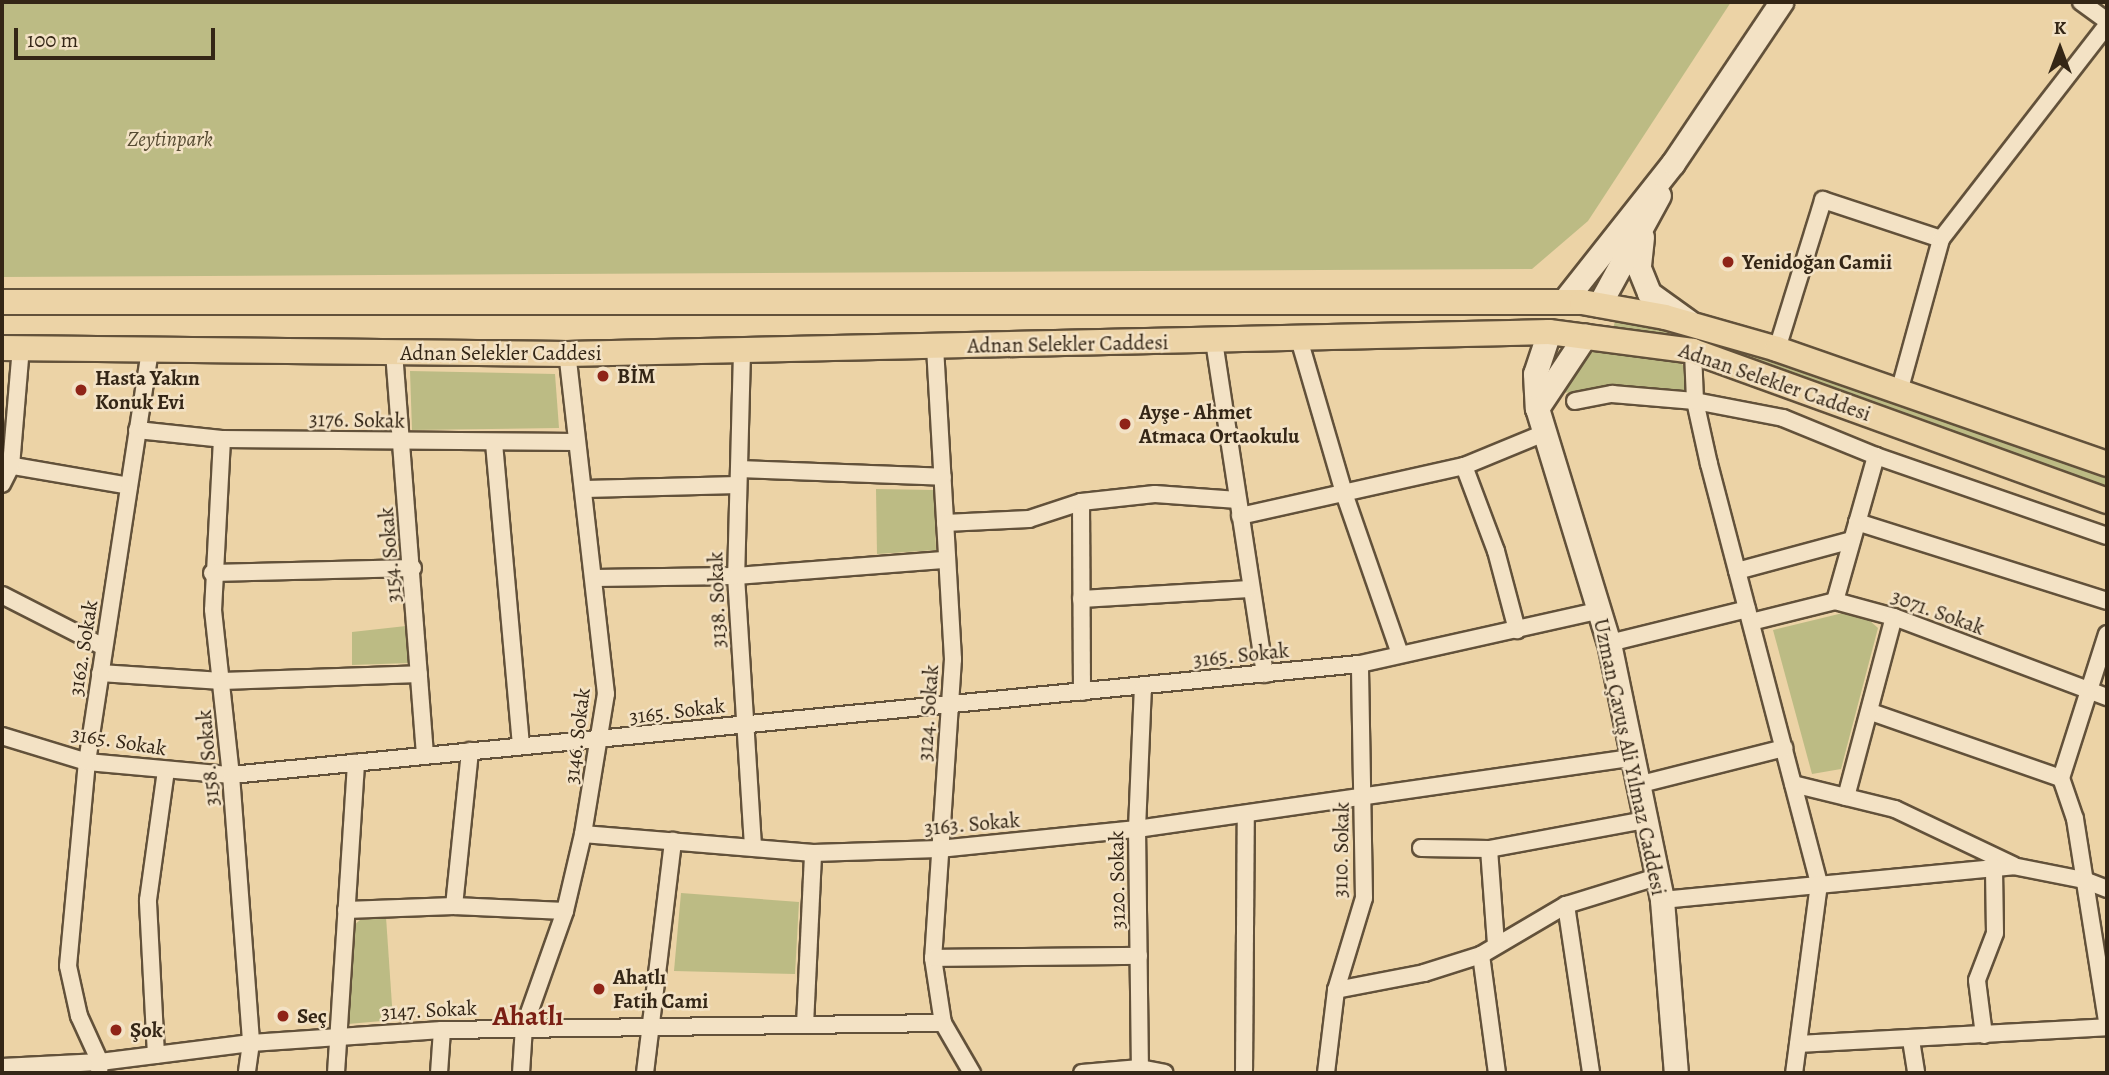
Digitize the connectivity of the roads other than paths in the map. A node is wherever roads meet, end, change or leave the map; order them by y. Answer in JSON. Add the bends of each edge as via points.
{"nodes":[{"id":1,"x":1781,"y":2,"type":"edge"},
{"id":2,"x":2081,"y":2,"type":"edge"},
{"id":3,"x":2107,"y":23,"type":"edge"},
{"id":4,"x":1673,"y":163,"type":"junction"},
{"id":5,"x":1643,"y":232,"type":"junction"},
{"id":6,"x":1941,"y":239,"type":"junction"},
{"id":7,"x":1564,"y":301,"type":"junction"},
{"id":8,"x":2,"y":302,"type":"edge"},
{"id":9,"x":1600,"y":305,"type":"junction"},
{"id":10,"x":1693,"y":325,"type":"junction"},
{"id":11,"x":1503,"y":331,"type":"junction"},
{"id":12,"x":1549,"y":332,"type":"junction"},
{"id":13,"x":1586,"y":336,"type":"junction"},
{"id":14,"x":1299,"y":339,"type":"junction"},
{"id":15,"x":1214,"y":341,"type":"junction"},
{"id":16,"x":935,"y":347,"type":"junction"},
{"id":17,"x":12,"y":348,"type":"edge"},
{"id":18,"x":1777,"y":349,"type":"junction"},
{"id":19,"x":150,"y":351,"type":"junction"},
{"id":20,"x":1693,"y":351,"type":"junction"},
{"id":21,"x":394,"y":352,"type":"junction"},
{"id":22,"x":743,"y":352,"type":"junction"},
{"id":23,"x":567,"y":354,"type":"junction"},
{"id":24,"x":1535,"y":374,"type":"junction"},
{"id":25,"x":1899,"y":392,"type":"junction"},
{"id":26,"x":1575,"y":401,"type":"dead end"},
{"id":27,"x":1695,"y":401,"type":"junction"},
{"id":28,"x":1537,"y":408,"type":"junction"},
{"id":29,"x":137,"y":430,"type":"junction"},
{"id":30,"x":1544,"y":433,"type":"junction"},
{"id":31,"x":222,"y":439,"type":"junction"},
{"id":32,"x":400,"y":442,"type":"junction"},
{"id":33,"x":577,"y":442,"type":"junction"},
{"id":34,"x":494,"y":443,"type":"junction"},
{"id":35,"x":1876,"y":456,"type":"junction"},
{"id":36,"x":2107,"y":464,"type":"edge"},
{"id":37,"x":6,"y":465,"type":"edge"},
{"id":38,"x":1464,"y":466,"type":"junction"},
{"id":39,"x":738,"y":477,"type":"junction"},
{"id":40,"x":943,"y":477,"type":"junction"},
{"id":41,"x":2,"y":484,"type":"edge"},
{"id":42,"x":129,"y":486,"type":"junction"},
{"id":43,"x":585,"y":489,"type":"junction"},
{"id":44,"x":1345,"y":495,"type":"junction"},
{"id":45,"x":2107,"y":501,"type":"edge"},
{"id":46,"x":1081,"y":502,"type":"junction"},
{"id":47,"x":1239,"y":508,"type":"junction"},
{"id":48,"x":1857,"y":522,"type":"junction"},
{"id":49,"x":944,"y":523,"type":"junction"},
{"id":50,"x":2107,"y":536,"type":"edge"},
{"id":51,"x":1852,"y":540,"type":"junction"},
{"id":52,"x":946,"y":560,"type":"junction"},
{"id":53,"x":413,"y":568,"type":"junction"},
{"id":54,"x":1737,"y":571,"type":"junction"},
{"id":55,"x":212,"y":573,"type":"junction"},
{"id":56,"x":736,"y":576,"type":"junction"},
{"id":57,"x":595,"y":578,"type":"junction"},
{"id":58,"x":1250,"y":589,"type":"junction"},
{"id":59,"x":1081,"y":599,"type":"junction"},
{"id":60,"x":3,"y":601,"type":"edge"},
{"id":61,"x":1835,"y":601,"type":"junction"},
{"id":62,"x":2107,"y":601,"type":"edge"},
{"id":63,"x":1598,"y":611,"type":"junction"},
{"id":64,"x":1749,"y":616,"type":"junction"},
{"id":65,"x":1894,"y":617,"type":"junction"},
{"id":66,"x":1517,"y":630,"type":"junction"},
{"id":67,"x":2107,"y":634,"type":"edge"},
{"id":68,"x":1609,"y":643,"type":"junction"},
{"id":69,"x":104,"y":648,"type":"junction"},
{"id":70,"x":1400,"y":654,"type":"junction"},
{"id":71,"x":1360,"y":664,"type":"junction"},
{"id":72,"x":100,"y":673,"type":"junction"},
{"id":73,"x":419,"y":674,"type":"junction"},
{"id":74,"x":1265,"y":674,"type":"junction"},
{"id":75,"x":222,"y":681,"type":"junction"},
{"id":76,"x":1143,"y":686,"type":"junction"},
{"id":77,"x":2089,"y":690,"type":"junction"},
{"id":78,"x":1082,"y":692,"type":"junction"},
{"id":79,"x":2107,"y":697,"type":"edge"},
{"id":80,"x":953,"y":702,"type":"junction"},
{"id":81,"x":1871,"y":712,"type":"junction"},
{"id":82,"x":743,"y":724,"type":"junction"},
{"id":83,"x":2,"y":737,"type":"edge"},
{"id":84,"x":601,"y":742,"type":"junction"},
{"id":85,"x":521,"y":744,"type":"junction"},
{"id":86,"x":1784,"y":748,"type":"junction"},
{"id":87,"x":470,"y":751,"type":"junction"},
{"id":88,"x":425,"y":754,"type":"junction"},
{"id":89,"x":1631,"y":758,"type":"junction"},
{"id":90,"x":87,"y":762,"type":"junction"},
{"id":91,"x":356,"y":762,"type":"junction"},
{"id":92,"x":166,"y":770,"type":"junction"},
{"id":93,"x":231,"y":775,"type":"junction"},
{"id":94,"x":2061,"y":778,"type":"junction"},
{"id":95,"x":1793,"y":784,"type":"junction"},
{"id":96,"x":1637,"y":785,"type":"junction"},
{"id":97,"x":1362,"y":797,"type":"junction"},
{"id":98,"x":1846,"y":797,"type":"junction"},
{"id":99,"x":1246,"y":814,"type":"junction"},
{"id":100,"x":1644,"y":820,"type":"junction"},
{"id":101,"x":1137,"y":829,"type":"junction"},
{"id":102,"x":583,"y":834,"type":"junction"},
{"id":103,"x":673,"y":841,"type":"junction"},
{"id":104,"x":753,"y":847,"type":"junction"},
{"id":105,"x":1421,"y":848,"type":"dead end"},
{"id":106,"x":940,"y":849,"type":"junction"},
{"id":107,"x":1489,"y":849,"type":"junction"},
{"id":108,"x":813,"y":853,"type":"junction"},
{"id":109,"x":2013,"y":866,"type":"junction"},
{"id":110,"x":1993,"y":867,"type":"junction"},
{"id":111,"x":1657,"y":877,"type":"junction"},
{"id":112,"x":2084,"y":880,"type":"junction"},
{"id":113,"x":1819,"y":884,"type":"junction"},
{"id":114,"x":2107,"y":890,"type":"edge"},
{"id":115,"x":1662,"y":900,"type":"junction"},
{"id":116,"x":1566,"y":905,"type":"junction"},
{"id":117,"x":454,"y":906,"type":"junction"},
{"id":118,"x":346,"y":910,"type":"junction"},
{"id":119,"x":565,"y":911,"type":"junction"},
{"id":120,"x":1496,"y":945,"type":"junction"},
{"id":121,"x":1481,"y":954,"type":"junction"},
{"id":122,"x":1139,"y":956,"type":"junction"},
{"id":123,"x":933,"y":958,"type":"junction"},
{"id":124,"x":2104,"y":975,"type":"edge"},
{"id":125,"x":1336,"y":990,"type":"junction"},
{"id":126,"x":2107,"y":1020,"type":"edge"},
{"id":127,"x":943,"y":1023,"type":"junction"},
{"id":128,"x":805,"y":1025,"type":"junction"},
{"id":129,"x":650,"y":1026,"type":"junction"},
{"id":130,"x":524,"y":1027,"type":"junction"},
{"id":131,"x":2107,"y":1027,"type":"edge"},
{"id":132,"x":442,"y":1030,"type":"junction"},
{"id":133,"x":1984,"y":1035,"type":"junction"},
{"id":134,"x":338,"y":1036,"type":"junction"},
{"id":135,"x":1911,"y":1040,"type":"junction"},
{"id":136,"x":251,"y":1043,"type":"junction"},
{"id":137,"x":1798,"y":1044,"type":"junction"},
{"id":138,"x":156,"y":1055,"type":"junction"},
{"id":139,"x":2,"y":1067,"type":"edge"},
{"id":140,"x":100,"y":1068,"type":"edge"},
{"id":141,"x":1140,"y":1071,"type":"edge"},
{"id":142,"x":247,"y":1073,"type":"edge"},
{"id":143,"x":336,"y":1073,"type":"edge"},
{"id":144,"x":439,"y":1073,"type":"edge"},
{"id":145,"x":521,"y":1073,"type":"edge"},
{"id":146,"x":645,"y":1073,"type":"edge"},
{"id":147,"x":972,"y":1073,"type":"edge"},
{"id":148,"x":1082,"y":1073,"type":"edge"},
{"id":149,"x":1165,"y":1073,"type":"edge"},
{"id":150,"x":1244,"y":1073,"type":"edge"},
{"id":151,"x":1326,"y":1073,"type":"edge"},
{"id":152,"x":1497,"y":1073,"type":"edge"},
{"id":153,"x":1591,"y":1073,"type":"edge"},
{"id":154,"x":1676,"y":1073,"type":"edge"},
{"id":155,"x":1794,"y":1073,"type":"edge"},
{"id":156,"x":1916,"y":1073,"type":"edge"}],
"edges":[{"from":1,"to":4,"type":"street","name":"Adnan Selekler Caddesi"},
{"from":2,"to":3,"type":"street"},
{"from":3,"to":6,"type":"street"},
{"from":4,"to":5,"type":"street","name":"Adnan Selekler Caddesi"},
{"from":4,"to":7,"type":"street","name":"Adnan Selekler Caddesi"},
{"from":5,"to":9,"type":"street","name":"Adnan Selekler Caddesi"},
{"from":5,"to":10,"type":"street","name":"Adnan Selekler Caddesi","via":[[1639,268],[1649,293]]},
{"from":6,"to":18,"type":"street","via":[[1823,200]]},
{"from":6,"to":25,"type":"street"},
{"from":7,"to":8,"type":"main road","name":"Adnan Selekler Caddesi"},
{"from":7,"to":9,"type":"main road","name":"Adnan Selekler Caddesi"},
{"from":7,"to":12,"type":"main road"},
{"from":9,"to":10,"type":"main road","name":"Adnan Selekler Caddesi"},
{"from":9,"to":13,"type":"main road"},
{"from":10,"to":18,"type":"main road","name":"Adnan Selekler Caddesi"},
{"from":11,"to":12,"type":"main road","name":"Adnan Selekler Caddesi"},
{"from":11,"to":14,"type":"main road","name":"Adnan Selekler Caddesi"},
{"from":11,"to":24,"type":"street","via":[[1529,349]]},
{"from":12,"to":13,"type":"main road","name":"Adnan Selekler Caddesi"},
{"from":12,"to":24,"type":"street"},
{"from":13,"to":20,"type":"main road","name":"Adnan Selekler Caddesi"},
{"from":13,"to":28,"type":"street"},
{"from":14,"to":15,"type":"main road","name":"Adnan Selekler Caddesi"},
{"from":14,"to":44,"type":"street"},
{"from":15,"to":16,"type":"main road","name":"Adnan Selekler Caddesi"},
{"from":15,"to":47,"type":"street"},
{"from":16,"to":22,"type":"main road","name":"Adnan Selekler Caddesi"},
{"from":16,"to":40,"type":"street","name":"3124. Sokak"},
{"from":17,"to":19,"type":"main road","name":"Adnan Selekler Caddesi"},
{"from":17,"to":37,"type":"street"},
{"from":18,"to":25,"type":"main road","name":"Adnan Selekler Caddesi"},
{"from":19,"to":21,"type":"main road","name":"Adnan Selekler Caddesi"},
{"from":19,"to":29,"type":"street","name":"3162. Sokak"},
{"from":20,"to":27,"type":"street"},
{"from":20,"to":45,"type":"main road","name":"Adnan Selekler Caddesi"},
{"from":21,"to":23,"type":"main road","name":"Adnan Selekler Caddesi"},
{"from":21,"to":32,"type":"street","name":"3154. Sokak"},
{"from":22,"to":23,"type":"main road","name":"Adnan Selekler Caddesi"},
{"from":22,"to":39,"type":"street","name":"3138. Sokak"},
{"from":23,"to":33,"type":"street","name":"3146. Sokak"},
{"from":24,"to":28,"type":"street","name":"Uzman Çavuş Ali Yılmaz Caddesi"},
{"from":25,"to":36,"type":"main road","name":"Adnan Selekler Caddesi"},
{"from":26,"to":27,"type":"street","via":[[1612,394]]},
{"from":27,"to":35,"type":"street","via":[[1783,418]]},
{"from":27,"to":54,"type":"street"},
{"from":28,"to":30,"type":"street","name":"Uzman Çavuş Ali Yılmaz Caddesi"},
{"from":29,"to":31,"type":"street","name":"3176. Sokak"},
{"from":29,"to":42,"type":"street","name":"3162. Sokak"},
{"from":30,"to":38,"type":"street"},
{"from":30,"to":63,"type":"street","name":"Uzman Çavuş Ali Yılmaz Caddesi"},
{"from":31,"to":32,"type":"street","name":"3176. Sokak"},
{"from":31,"to":55,"type":"street","name":"3158. Sokak"},
{"from":32,"to":34,"type":"street","name":"3176. Sokak"},
{"from":32,"to":53,"type":"street","name":"3154. Sokak"},
{"from":33,"to":34,"type":"street","name":"3176. Sokak"},
{"from":33,"to":43,"type":"street","name":"3146. Sokak"},
{"from":34,"to":85,"type":"street"},
{"from":35,"to":48,"type":"street"},
{"from":35,"to":50,"type":"street"},
{"from":37,"to":41,"type":"street"},
{"from":37,"to":42,"type":"street"},
{"from":38,"to":44,"type":"street"},
{"from":38,"to":66,"type":"street","via":[[1496,551]]},
{"from":39,"to":40,"type":"street"},
{"from":39,"to":43,"type":"street"},
{"from":39,"to":56,"type":"street","name":"3138. Sokak"},
{"from":40,"to":49,"type":"street","name":"3124. Sokak"},
{"from":42,"to":69,"type":"street","name":"3162. Sokak"},
{"from":43,"to":57,"type":"street","name":"3146. Sokak"},
{"from":44,"to":47,"type":"street"},
{"from":44,"to":70,"type":"street"},
{"from":46,"to":47,"type":"street","via":[[1155,494]]},
{"from":46,"to":49,"type":"street","via":[[1029,519]]},
{"from":46,"to":59,"type":"street"},
{"from":47,"to":58,"type":"street"},
{"from":48,"to":51,"type":"street"},
{"from":48,"to":62,"type":"street"},
{"from":49,"to":52,"type":"street","name":"3124. Sokak"},
{"from":51,"to":54,"type":"street"},
{"from":51,"to":61,"type":"street"},
{"from":52,"to":56,"type":"street"},
{"from":52,"to":80,"type":"street","name":"3124. Sokak"},
{"from":53,"to":55,"type":"street"},
{"from":53,"to":73,"type":"street","name":"3154. Sokak"},
{"from":54,"to":64,"type":"street"},
{"from":55,"to":75,"type":"street","name":"3158. Sokak"},
{"from":56,"to":57,"type":"street"},
{"from":56,"to":82,"type":"street","name":"3138. Sokak"},
{"from":57,"to":84,"type":"street","name":"3146. Sokak","via":[[606,694]]},
{"from":58,"to":59,"type":"street"},
{"from":58,"to":74,"type":"street"},
{"from":59,"to":78,"type":"street"},
{"from":60,"to":69,"type":"street"},
{"from":61,"to":64,"type":"street","name":"3071. Sokak"},
{"from":61,"to":65,"type":"street","name":"3071. Sokak"},
{"from":63,"to":66,"type":"street","name":"3165. Sokak"},
{"from":63,"to":68,"type":"street","name":"Uzman Çavuş Ali Yılmaz Caddesi"},
{"from":64,"to":68,"type":"street","name":"3071. Sokak"},
{"from":64,"to":86,"type":"street"},
{"from":65,"to":77,"type":"street","name":"3071. Sokak"},
{"from":65,"to":81,"type":"street"},
{"from":66,"to":70,"type":"street","name":"3165. Sokak"},
{"from":67,"to":77,"type":"street"},
{"from":68,"to":89,"type":"street","name":"Uzman Çavuş Ali Yılmaz Caddesi"},
{"from":69,"to":72,"type":"street","name":"3162. Sokak"},
{"from":70,"to":71,"type":"street","name":"3165. Sokak"},
{"from":71,"to":74,"type":"street","name":"3165. Sokak"},
{"from":71,"to":97,"type":"street","name":"3110. Sokak"},
{"from":72,"to":75,"type":"street"},
{"from":72,"to":90,"type":"street","name":"3162. Sokak"},
{"from":73,"to":75,"type":"street"},
{"from":73,"to":88,"type":"street","name":"3154. Sokak"},
{"from":74,"to":76,"type":"street","name":"3165. Sokak"},
{"from":75,"to":93,"type":"street","name":"3158. Sokak"},
{"from":76,"to":78,"type":"street","name":"3165. Sokak"},
{"from":76,"to":101,"type":"street","name":"3120. Sokak"},
{"from":77,"to":79,"type":"street","name":"3071. Sokak"},
{"from":77,"to":94,"type":"street"},
{"from":78,"to":80,"type":"street","name":"3165. Sokak"},
{"from":80,"to":82,"type":"street","name":"3165. Sokak"},
{"from":80,"to":106,"type":"street","name":"3124. Sokak"},
{"from":81,"to":94,"type":"street"},
{"from":81,"to":98,"type":"street"},
{"from":82,"to":84,"type":"street","name":"3165. Sokak"},
{"from":82,"to":104,"type":"street","name":"3138. Sokak"},
{"from":83,"to":90,"type":"street","name":"3165. Sokak"},
{"from":84,"to":85,"type":"street","name":"3165. Sokak"},
{"from":84,"to":102,"type":"street","name":"3146. Sokak"},
{"from":85,"to":87,"type":"street","name":"3165. Sokak"},
{"from":86,"to":95,"type":"street"},
{"from":86,"to":96,"type":"street"},
{"from":87,"to":88,"type":"street","name":"3165. Sokak"},
{"from":87,"to":117,"type":"street"},
{"from":88,"to":91,"type":"street","name":"3165. Sokak"},
{"from":89,"to":96,"type":"street","name":"Uzman Çavuş Ali Yılmaz Caddesi"},
{"from":89,"to":97,"type":"street","name":"3163. Sokak"},
{"from":90,"to":92,"type":"street","name":"3165. Sokak"},
{"from":90,"to":140,"type":"street","name":"3162. Sokak","via":[[68,966],[79,1016]]},
{"from":91,"to":93,"type":"street","name":"3165. Sokak"},
{"from":91,"to":118,"type":"street"},
{"from":92,"to":93,"type":"street","name":"3165. Sokak"},
{"from":92,"to":138,"type":"street","via":[[148,900]]},
{"from":93,"to":136,"type":"street","name":"3158. Sokak"},
{"from":94,"to":112,"type":"street","via":[[2075,819]]},
{"from":95,"to":98,"type":"street"},
{"from":95,"to":113,"type":"street"},
{"from":96,"to":100,"type":"street","name":"Uzman Çavuş Ali Yılmaz Caddesi"},
{"from":97,"to":99,"type":"street","name":"3163. Sokak"},
{"from":97,"to":125,"type":"street","name":"3110. Sokak","via":[[1364,898]]},
{"from":98,"to":109,"type":"street","via":[[1895,808]]},
{"from":99,"to":101,"type":"street","name":"3163. Sokak"},
{"from":99,"to":150,"type":"street"},
{"from":100,"to":107,"type":"street"},
{"from":100,"to":111,"type":"street","name":"Uzman Çavuş Ali Yılmaz Caddesi"},
{"from":101,"to":106,"type":"street","name":"3163. Sokak"},
{"from":101,"to":122,"type":"street","name":"3120. Sokak"},
{"from":102,"to":103,"type":"street","name":"3163. Sokak"},
{"from":102,"to":119,"type":"street","name":"3146. Sokak"},
{"from":103,"to":104,"type":"street","name":"3163. Sokak"},
{"from":103,"to":129,"type":"street"},
{"from":104,"to":108,"type":"street","name":"3163. Sokak"},
{"from":105,"to":107,"type":"street"},
{"from":106,"to":108,"type":"street","name":"3163. Sokak"},
{"from":106,"to":123,"type":"street","name":"3124. Sokak"},
{"from":107,"to":120,"type":"street"},
{"from":108,"to":128,"type":"street"},
{"from":109,"to":110,"type":"street"},
{"from":109,"to":112,"type":"street"},
{"from":110,"to":113,"type":"street"},
{"from":110,"to":133,"type":"street","via":[[1995,933],[1977,979]]},
{"from":111,"to":115,"type":"street","name":"Uzman Çavuş Ali Yılmaz Caddesi"},
{"from":111,"to":116,"type":"street"},
{"from":112,"to":114,"type":"street"},
{"from":112,"to":124,"type":"street"},
{"from":113,"to":115,"type":"street"},
{"from":113,"to":137,"type":"street"},
{"from":115,"to":154,"type":"street","name":"Uzman Çavuş Ali Yılmaz Caddesi"},
{"from":116,"to":120,"type":"street"},
{"from":116,"to":153,"type":"street"},
{"from":117,"to":118,"type":"street"},
{"from":117,"to":119,"type":"street"},
{"from":118,"to":134,"type":"street"},
{"from":119,"to":130,"type":"street","name":"3146. Sokak"},
{"from":120,"to":121,"type":"street"},
{"from":121,"to":125,"type":"street","via":[[1424,973]]},
{"from":121,"to":152,"type":"street"},
{"from":122,"to":123,"type":"street"},
{"from":122,"to":141,"type":"street","name":"3120. Sokak"},
{"from":123,"to":127,"type":"street","name":"3124. Sokak"},
{"from":124,"to":126,"type":"street"},
{"from":125,"to":151,"type":"street","name":"3110. Sokak"},
{"from":127,"to":128,"type":"street","name":"3147. Sokak"},
{"from":127,"to":147,"type":"street","name":"3124. Sokak"},
{"from":128,"to":129,"type":"street","name":"3147. Sokak"},
{"from":129,"to":130,"type":"street","name":"3147. Sokak"},
{"from":129,"to":146,"type":"street"},
{"from":130,"to":132,"type":"street","name":"3147. Sokak"},
{"from":130,"to":145,"type":"street","name":"3146. Sokak"},
{"from":131,"to":133,"type":"street"},
{"from":132,"to":134,"type":"street","name":"3147. Sokak"},
{"from":132,"to":144,"type":"street"},
{"from":133,"to":135,"type":"street"},
{"from":134,"to":136,"type":"street","name":"3147. Sokak"},
{"from":134,"to":143,"type":"street"},
{"from":135,"to":137,"type":"street"},
{"from":135,"to":156,"type":"street"},
{"from":136,"to":138,"type":"street","name":"3147. Sokak"},
{"from":136,"to":142,"type":"street","name":"3158. Sokak"},
{"from":137,"to":155,"type":"street"},
{"from":138,"to":140,"type":"street","name":"3147. Sokak"},
{"from":139,"to":140,"type":"street","name":"3147. Sokak"},
{"from":141,"to":148,"type":"street"},
{"from":141,"to":149,"type":"street"}]}
